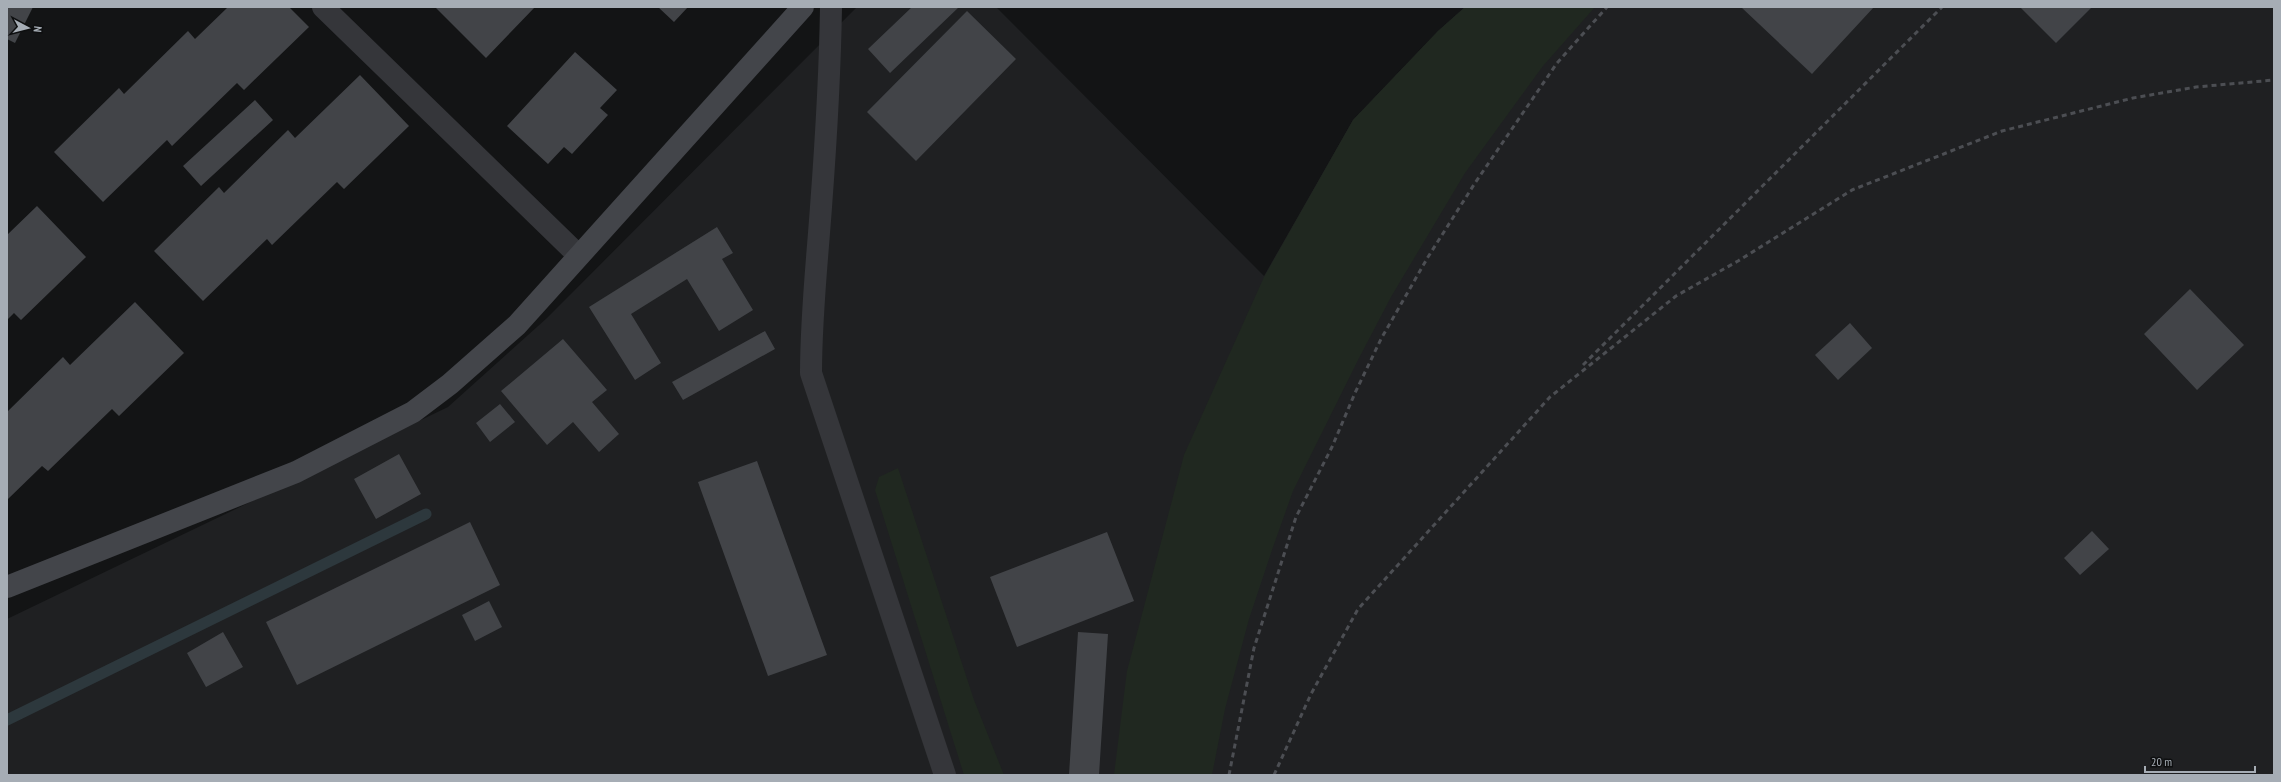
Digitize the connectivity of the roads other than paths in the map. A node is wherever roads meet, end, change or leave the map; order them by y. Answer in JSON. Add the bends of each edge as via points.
{"nodes":[{"id":1,"x":323,"y":7,"type":"edge"},
{"id":2,"x":803,"y":7,"type":"edge"},
{"id":3,"x":831,"y":7,"type":"edge"},
{"id":4,"x":578,"y":254,"type":"junction"},
{"id":5,"x":7,"y":587,"type":"edge"},
{"id":6,"x":945,"y":775,"type":"edge"}],
"edges":[{"from":1,"to":4,"type":"street"},
{"from":2,"to":4,"type":"street"},
{"from":3,"to":6,"type":"street","via":[[821,208],[811,320],[811,373]]},
{"from":4,"to":5,"type":"street","via":[[517,324],[450,384],[413,412],[296,472]]}]}
